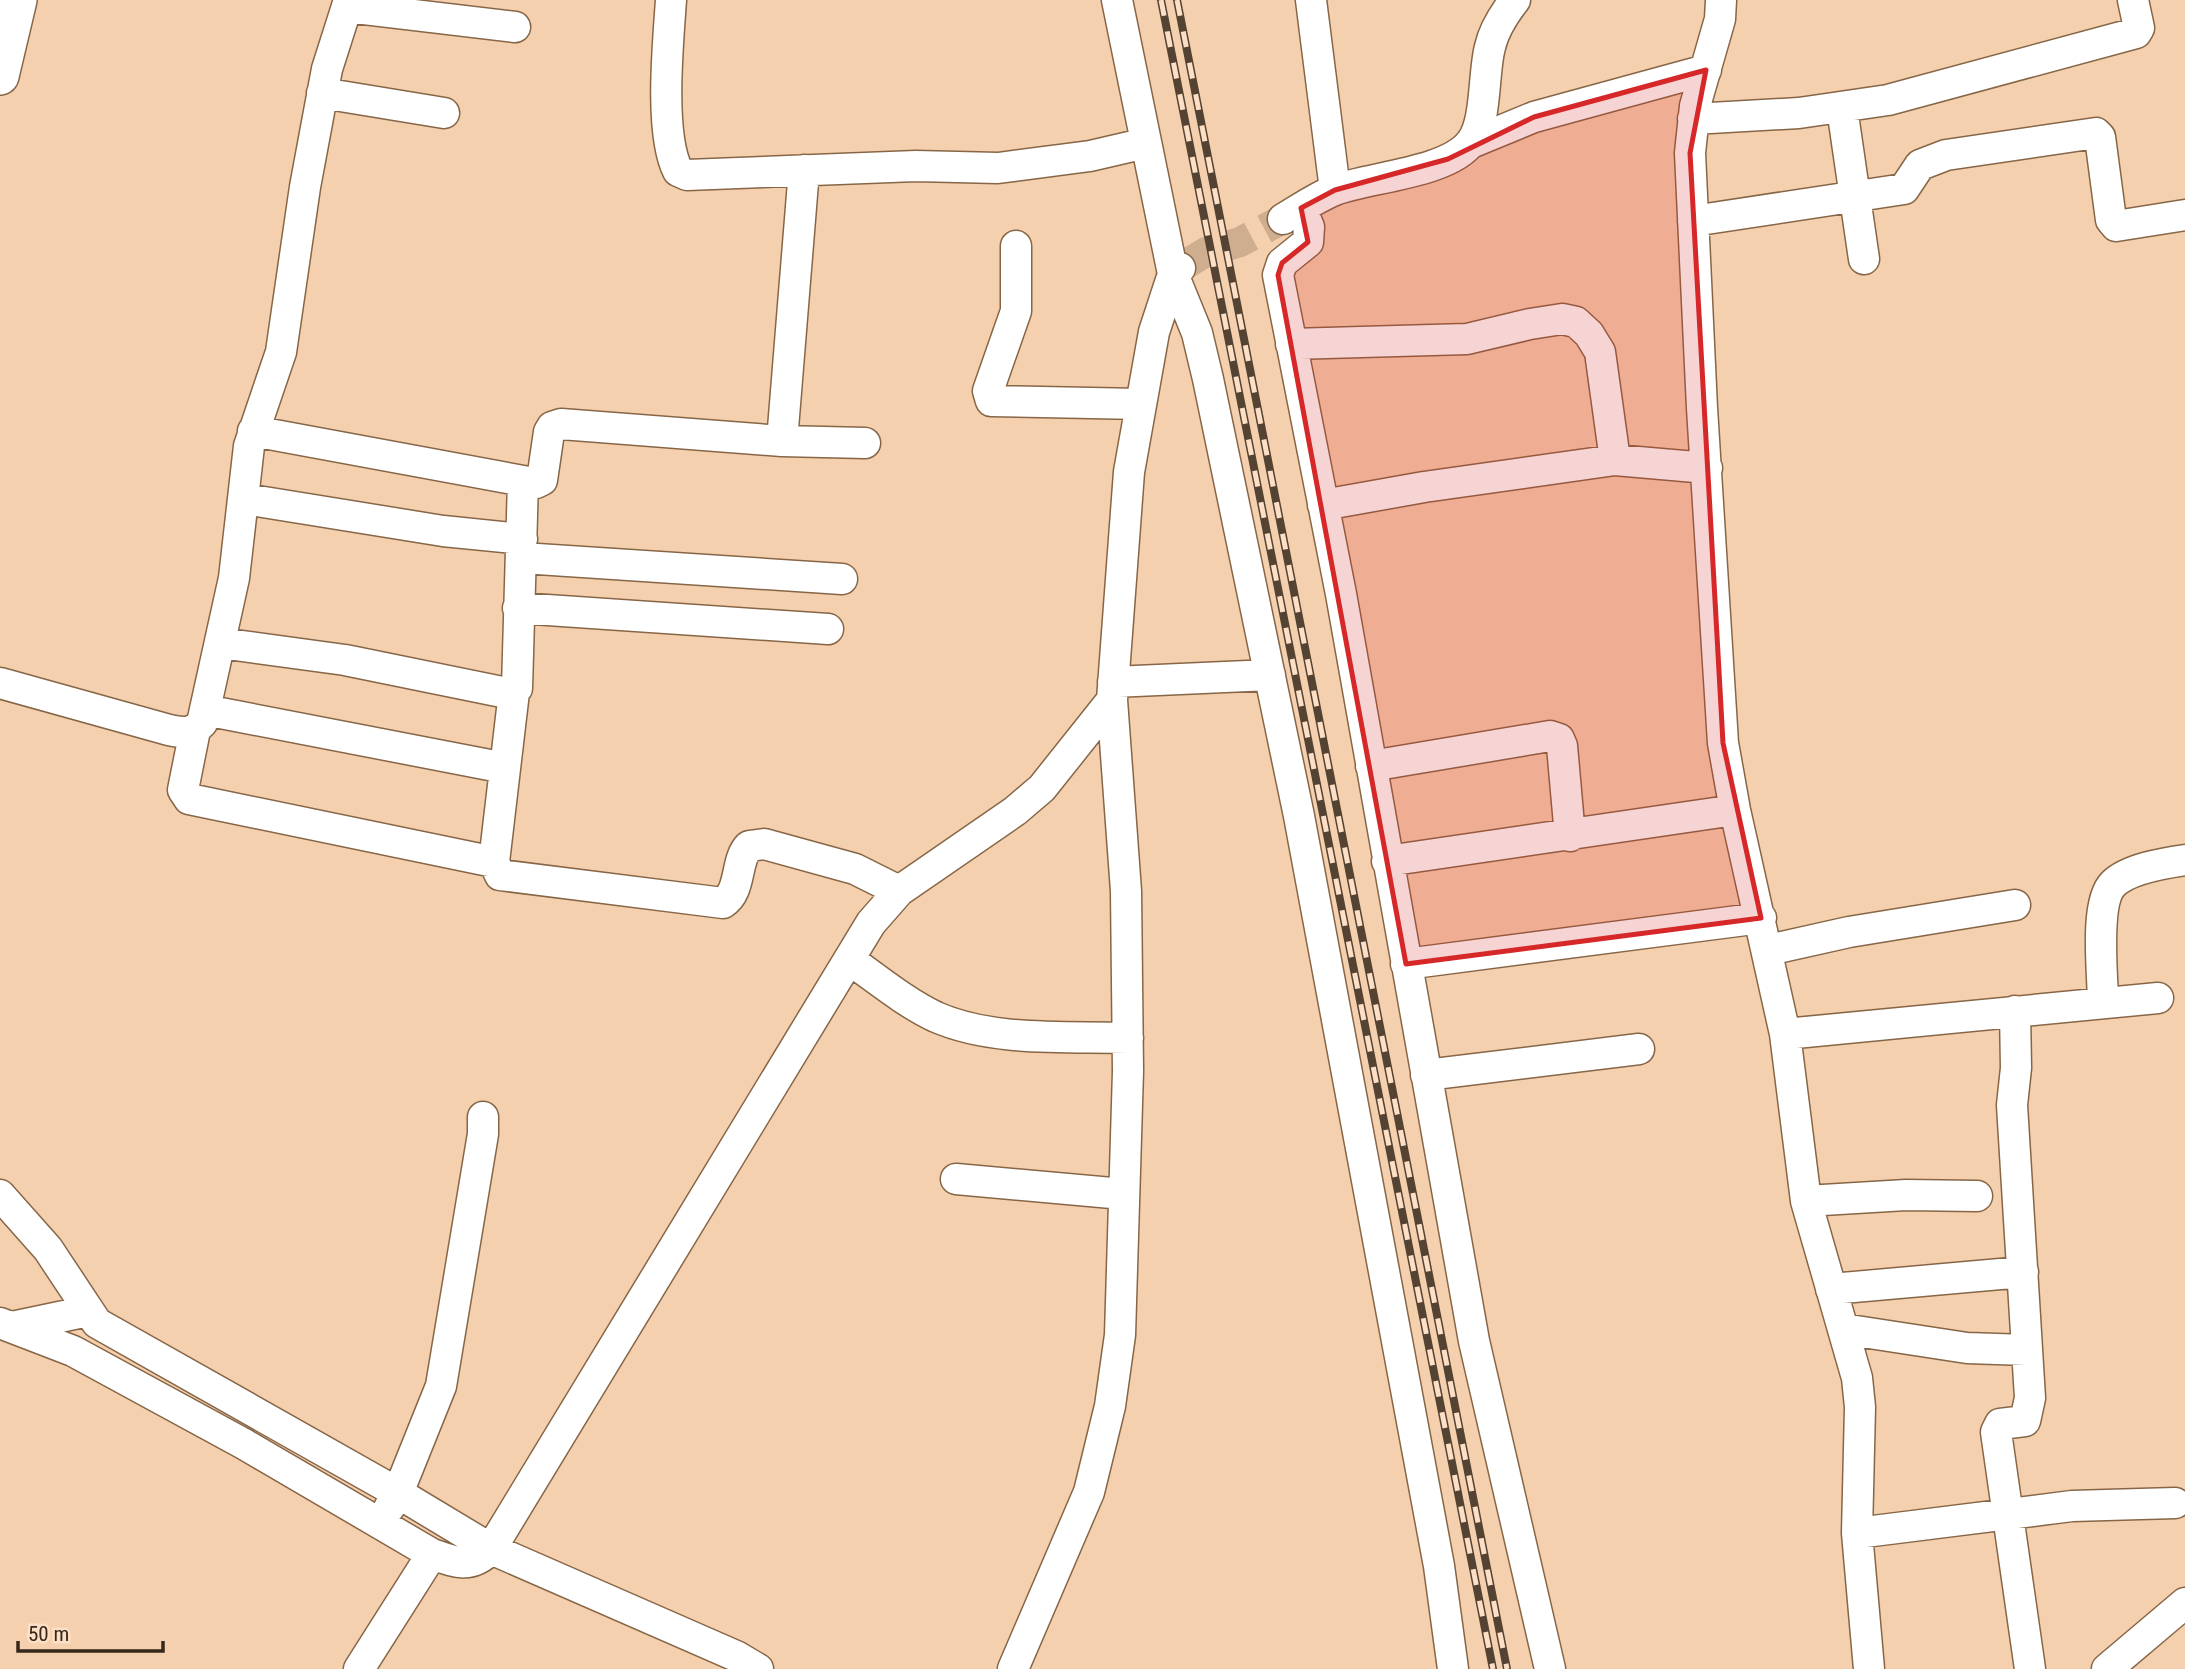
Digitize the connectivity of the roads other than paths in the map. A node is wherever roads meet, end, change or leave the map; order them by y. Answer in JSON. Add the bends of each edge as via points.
{"nodes":[{"id":1,"x":18,"y":0,"type":"edge"},
{"id":2,"x":671,"y":0,"type":"edge"},
{"id":3,"x":1117,"y":0,"type":"edge"},
{"id":4,"x":1311,"y":0,"type":"edge"},
{"id":5,"x":1515,"y":0,"type":"edge"},
{"id":6,"x":1721,"y":0,"type":"edge"},
{"id":7,"x":2133,"y":0,"type":"edge"},
{"id":8,"x":348,"y":4,"type":"edge"},
{"id":9,"x":515,"y":27,"type":"dead end"},
{"id":10,"x":1706,"y":70,"type":"junction"},
{"id":11,"x":0,"y":76,"type":"edge"},
{"id":12,"x":322,"y":93,"type":"junction"},
{"id":13,"x":1842,"y":108,"type":"junction"},
{"id":14,"x":444,"y":113,"type":"dead end"},
{"id":15,"x":1693,"y":119,"type":"junction"},
{"id":16,"x":1146,"y":143,"type":"junction"},
{"id":17,"x":1471,"y":143,"type":"junction"},
{"id":18,"x":804,"y":170,"type":"junction"},
{"id":19,"x":1335,"y":190,"type":"junction"},
{"id":20,"x":1855,"y":195,"type":"junction"},
{"id":21,"x":2185,"y":215,"type":"edge"},
{"id":22,"x":1693,"y":221,"type":"junction"},
{"id":23,"x":1016,"y":246,"type":"dead end"},
{"id":24,"x":1864,"y":259,"type":"dead end"},
{"id":25,"x":1178,"y":270,"type":"junction"},
{"id":26,"x":1291,"y":344,"type":"junction"},
{"id":27,"x":1141,"y":404,"type":"junction"},
{"id":28,"x":253,"y":431,"type":"junction"},
{"id":29,"x":782,"y":441,"type":"junction"},
{"id":30,"x":865,"y":443,"type":"dead end"},
{"id":31,"x":1615,"y":460,"type":"junction"},
{"id":32,"x":1707,"y":468,"type":"junction"},
{"id":33,"x":523,"y":481,"type":"junction"},
{"id":34,"x":245,"y":499,"type":"junction"},
{"id":35,"x":1323,"y":505,"type":"junction"},
{"id":36,"x":522,"y":548,"type":"junction"},
{"id":37,"x":842,"y":579,"type":"dead end"},
{"id":38,"x":519,"y":608,"type":"junction"},
{"id":39,"x":828,"y":629,"type":"dead end"},
{"id":40,"x":220,"y":643,"type":"junction"},
{"id":41,"x":1270,"y":675,"type":"junction"},
{"id":42,"x":0,"y":683,"type":"edge"},
{"id":43,"x":1113,"y":691,"type":"junction"},
{"id":44,"x":514,"y":692,"type":"junction"},
{"id":45,"x":200,"y":720,"type":"junction"},
{"id":46,"x":1371,"y":766,"type":"junction"},
{"id":47,"x":505,"y":768,"type":"junction"},
{"id":48,"x":1735,"y":810,"type":"junction"},
{"id":49,"x":1570,"y":836,"type":"junction"},
{"id":50,"x":2185,"y":860,"type":"edge"},
{"id":51,"x":1387,"y":861,"type":"junction"},
{"id":52,"x":494,"y":862,"type":"junction"},
{"id":53,"x":899,"y":891,"type":"junction"},
{"id":54,"x":2015,"y":905,"type":"dead end"},
{"id":55,"x":1761,"y":918,"type":"junction"},
{"id":56,"x":1768,"y":950,"type":"junction"},
{"id":57,"x":850,"y":960,"type":"junction"},
{"id":58,"x":1406,"y":964,"type":"junction"},
{"id":59,"x":2158,"y":998,"type":"dead end"},
{"id":60,"x":2104,"y":1003,"type":"junction"},
{"id":61,"x":2015,"y":1011,"type":"junction"},
{"id":62,"x":1785,"y":1034,"type":"junction"},
{"id":63,"x":1128,"y":1038,"type":"junction"},
{"id":64,"x":1639,"y":1049,"type":"dead end"},
{"id":65,"x":1426,"y":1075,"type":"junction"},
{"id":66,"x":483,"y":1117,"type":"dead end"},
{"id":67,"x":956,"y":1179,"type":"dead end"},
{"id":68,"x":1123,"y":1194,"type":"junction"},
{"id":69,"x":0,"y":1195,"type":"edge"},
{"id":70,"x":1977,"y":1196,"type":"dead end"},
{"id":71,"x":1806,"y":1200,"type":"junction"},
{"id":72,"x":2023,"y":1272,"type":"junction"},
{"id":73,"x":1830,"y":1289,"type":"junction"},
{"id":74,"x":88,"y":1311,"type":"junction"},
{"id":75,"x":6,"y":1325,"type":"edge"},
{"id":76,"x":1843,"y":1328,"type":"junction"},
{"id":77,"x":2027,"y":1350,"type":"junction"},
{"id":78,"x":398,"y":1493,"type":"junction"},
{"id":79,"x":2175,"y":1503,"type":"dead end"},
{"id":80,"x":2009,"y":1514,"type":"junction"},
{"id":81,"x":381,"y":1522,"type":"junction"},
{"id":82,"x":1857,"y":1533,"type":"junction"},
{"id":83,"x":491,"y":1549,"type":"junction"},
{"id":84,"x":432,"y":1554,"type":"junction"},
{"id":85,"x":2185,"y":1603,"type":"edge"},
{"id":86,"x":359,"y":1669,"type":"edge"},
{"id":87,"x":758,"y":1669,"type":"edge"},
{"id":88,"x":1013,"y":1669,"type":"edge"},
{"id":89,"x":1453,"y":1669,"type":"edge"},
{"id":90,"x":1550,"y":1669,"type":"edge"},
{"id":91,"x":1869,"y":1669,"type":"edge"},
{"id":92,"x":2030,"y":1669,"type":"edge"},
{"id":93,"x":2107,"y":1669,"type":"edge"}],
"edges":[{"from":1,"to":11,"type":"main road"},
{"from":2,"to":18,"type":"street","via":[[668,116],[671,155],[678,171],[687,175]]},
{"from":3,"to":16,"type":"street"},
{"from":4,"to":19,"type":"street"},
{"from":5,"to":17,"type":"street","via":[[1489,48],[1478,126]]},
{"from":6,"to":10,"type":"street"},
{"from":7,"to":13,"type":"street","via":[[2139,28],[2128,37]]},
{"from":8,"to":9,"type":"street"},
{"from":8,"to":12,"type":"street"},
{"from":10,"to":15,"type":"street"},
{"from":10,"to":17,"type":"street","via":[[1546,113]]},
{"from":12,"to":14,"type":"street"},
{"from":12,"to":28,"type":"street","via":[[281,352]]},
{"from":13,"to":15,"type":"street"},
{"from":13,"to":20,"type":"street"},
{"from":15,"to":22,"type":"street"},
{"from":16,"to":18,"type":"street","via":[[998,168]]},
{"from":16,"to":25,"type":"street"},
{"from":17,"to":19,"type":"street","via":[[1437,163]]},
{"from":18,"to":29,"type":"street"},
{"from":19,"to":26,"type":"street","via":[[1292,214],[1309,227],[1308,242],[1282,263],[1278,275]]},
{"from":20,"to":21,"type":"street","via":[[1903,189],[1920,165],[1946,155],[2095,133],[2100,137],[2111,220],[2116,226]]},
{"from":20,"to":22,"type":"street"},
{"from":20,"to":24,"type":"street"},
{"from":22,"to":32,"type":"street"},
{"from":23,"to":27,"type":"street","via":[[1016,311],[988,391],[990,401]]},
{"from":25,"to":27,"type":"street","via":[[1154,332]]},
{"from":25,"to":41,"type":"street","via":[[1197,333]]},
{"from":26,"to":31,"type":"street","via":[[1467,339],[1562,319],[1576,322],[1600,352]]},
{"from":26,"to":35,"type":"street"},
{"from":27,"to":43,"type":"street","via":[[1129,472]]},
{"from":28,"to":33,"type":"street"},
{"from":28,"to":34,"type":"street"},
{"from":29,"to":30,"type":"street"},
{"from":29,"to":33,"type":"street","via":[[554,425],[542,480]]},
{"from":31,"to":32,"type":"street"},
{"from":31,"to":35,"type":"street"},
{"from":32,"to":48,"type":"street","via":[[1723,743]]},
{"from":33,"to":36,"type":"street"},
{"from":34,"to":36,"type":"street"},
{"from":34,"to":40,"type":"street"},
{"from":35,"to":46,"type":"street"},
{"from":36,"to":37,"type":"street"},
{"from":36,"to":38,"type":"street"},
{"from":38,"to":39,"type":"street"},
{"from":38,"to":44,"type":"street"},
{"from":40,"to":44,"type":"street","via":[[345,660]]},
{"from":40,"to":45,"type":"street"},
{"from":41,"to":43,"type":"street"},
{"from":41,"to":89,"type":"street","via":[[1423,1479]]},
{"from":42,"to":45,"type":"street","via":[[184,733]]},
{"from":43,"to":53,"type":"street","via":[[1042,788]]},
{"from":43,"to":63,"type":"street","via":[[1126,891]]},
{"from":44,"to":47,"type":"street"},
{"from":45,"to":47,"type":"street"},
{"from":45,"to":52,"type":"street","via":[[183,790],[189,799]]},
{"from":46,"to":49,"type":"street","via":[[1550,736],[1559,739]]},
{"from":46,"to":51,"type":"street"},
{"from":47,"to":52,"type":"street"},
{"from":48,"to":49,"type":"street"},
{"from":48,"to":55,"type":"street"},
{"from":49,"to":51,"type":"street"},
{"from":50,"to":60,"type":"street","via":[[2128,874],[2110,886],[2104,897]]},
{"from":51,"to":58,"type":"street"},
{"from":52,"to":53,"type":"street","via":[[496,871],[507,878],[723,902],[735,886],[744,851],[764,844],[855,869]]},
{"from":53,"to":57,"type":"street","via":[[871,923]]},
{"from":54,"to":56,"type":"street"},
{"from":55,"to":56,"type":"street"},
{"from":55,"to":58,"type":"street"},
{"from":56,"to":62,"type":"street"},
{"from":57,"to":63,"type":"street","via":[[933,1016],[954,1024],[1036,1035]]},
{"from":57,"to":83,"type":"street"},
{"from":58,"to":65,"type":"street"},
{"from":59,"to":60,"type":"street"},
{"from":60,"to":61,"type":"street"},
{"from":61,"to":62,"type":"street"},
{"from":61,"to":72,"type":"street","via":[[2012,1105]]},
{"from":62,"to":71,"type":"street"},
{"from":63,"to":68,"type":"street"},
{"from":64,"to":65,"type":"street"},
{"from":65,"to":90,"type":"street","via":[[1474,1341]]},
{"from":66,"to":78,"type":"street","via":[[484,1134],[440,1386]]},
{"from":67,"to":68,"type":"street"},
{"from":68,"to":88,"type":"street","via":[[1120,1335],[1097,1464],[1079,1518]]},
{"from":69,"to":74,"type":"street","via":[[48,1249]]},
{"from":70,"to":71,"type":"street"},
{"from":71,"to":73,"type":"street"},
{"from":72,"to":73,"type":"street"},
{"from":72,"to":77,"type":"street"},
{"from":73,"to":76,"type":"street"},
{"from":74,"to":75,"type":"street"},
{"from":74,"to":78,"type":"street","via":[[111,1333]]},
{"from":75,"to":81,"type":"street","via":[[73,1351]]},
{"from":76,"to":77,"type":"street","via":[[1967,1348]]},
{"from":76,"to":82,"type":"street","via":[[1859,1399]]},
{"from":77,"to":80,"type":"street","via":[[2030,1398],[2026,1418],[2000,1424],[1996,1430]]},
{"from":78,"to":81,"type":"street"},
{"from":78,"to":83,"type":"street"},
{"from":79,"to":80,"type":"street","via":[[2072,1506]]},
{"from":80,"to":82,"type":"street"},
{"from":80,"to":92,"type":"street"},
{"from":81,"to":84,"type":"street"},
{"from":82,"to":91,"type":"street"},
{"from":83,"to":84,"type":"street","via":[[466,1565]]},
{"from":83,"to":87,"type":"street"},
{"from":84,"to":86,"type":"street"},
{"from":85,"to":93,"type":"street"}]}
